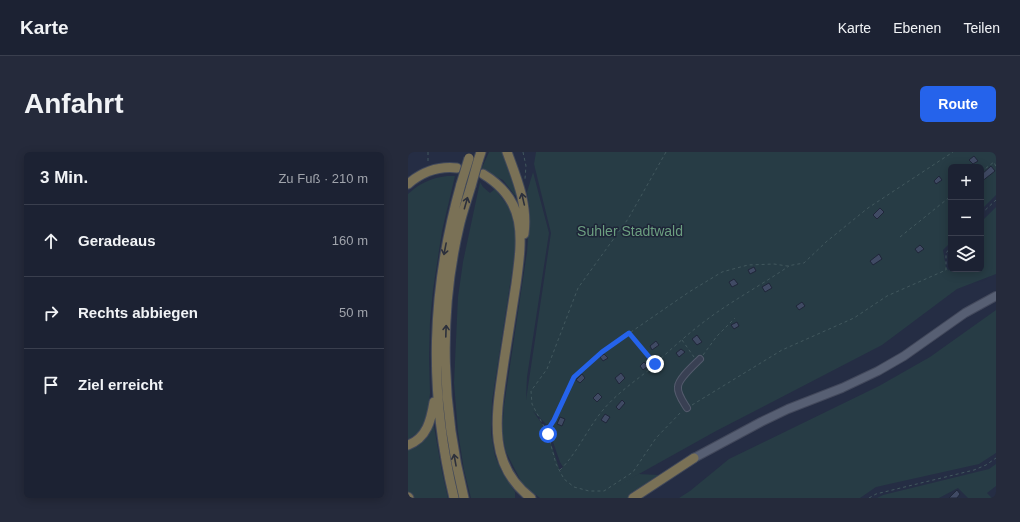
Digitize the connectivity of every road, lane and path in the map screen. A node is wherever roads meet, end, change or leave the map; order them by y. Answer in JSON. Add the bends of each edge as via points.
{"nodes":[{"id":1,"x":428,"y":152,"type":"edge"},
{"id":2,"x":507,"y":152,"type":"edge"},
{"id":3,"x":523,"y":152,"type":"edge"},
{"id":4,"x":666,"y":152,"type":"edge"},
{"id":5,"x":953,"y":152,"type":"edge"},
{"id":6,"x":475,"y":156,"type":"edge"},
{"id":7,"x":996,"y":167,"type":"edge"},
{"id":8,"x":457,"y":168,"type":"dead end"},
{"id":9,"x":984,"y":170,"type":"edge"},
{"id":10,"x":430,"y":171,"type":"junction"},
{"id":11,"x":483,"y":174,"type":"dead end"},
{"id":12,"x":524,"y":183,"type":"dead end"},
{"id":13,"x":408,"y":184,"type":"edge"},
{"id":14,"x":948,"y":198,"type":"edge"},
{"id":15,"x":996,"y":200,"type":"edge"},
{"id":16,"x":984,"y":211,"type":"edge"},
{"id":17,"x":900,"y":237,"type":"dead end"},
{"id":18,"x":948,"y":251,"type":"edge"},
{"id":19,"x":518,"y":265,"type":"junction"},
{"id":20,"x":791,"y":265,"type":"junction"},
{"id":21,"x":996,"y":296,"type":"edge"},
{"id":22,"x":735,"y":318,"type":"dead end"},
{"id":23,"x":629,"y":333,"type":"junction"},
{"id":24,"x":682,"y":340,"type":"junction"},
{"id":25,"x":698,"y":361,"type":"junction"},
{"id":26,"x":655,"y":364,"type":"junction"},
{"id":27,"x":436,"y":383,"type":"junction"},
{"id":28,"x":687,"y":408,"type":"junction"},
{"id":29,"x":547,"y":431,"type":"junction"},
{"id":30,"x":408,"y":444,"type":"edge"},
{"id":31,"x":694,"y":458,"type":"joint"},
{"id":32,"x":996,"y":458,"type":"edge"},
{"id":33,"x":560,"y":471,"type":"junction"},
{"id":34,"x":522,"y":495,"type":"edge"},
{"id":35,"x":454,"y":498,"type":"edge"},
{"id":36,"x":464,"y":498,"type":"edge"},
{"id":37,"x":531,"y":498,"type":"edge"},
{"id":38,"x":633,"y":498,"type":"edge"},
{"id":39,"x":869,"y":498,"type":"edge"}],
"edges":[{"from":1,"to":10,"type":"path"},
{"from":19,"to":2,"type":"highway","one_way":true,"via":[[525,230],[525,209]]},
{"from":3,"to":12,"type":"path","via":[[526,170]]},
{"from":4,"to":29,"type":"path","via":[[628,219],[578,288],[547,369],[531,391],[532,404]]},
{"from":5,"to":20,"type":"path","via":[[868,208],[804,263]]},
{"from":6,"to":27,"type":"highway","one_way":true,"bridge":true,"via":[[461,184],[448,232],[436,322]]},
{"from":36,"to":6,"type":"highway","one_way":true,"bridge":true,"via":[[456,469],[450,429],[445,358],[448,292],[453,258],[471,186]]},
{"from":7,"to":9,"type":"path","via":[[994,162]]},
{"from":8,"to":10,"type":"highway"},
{"from":10,"to":13,"type":"highway"},
{"from":11,"to":19,"type":"highway","via":[[502,189],[515,209],[520,231]]},
{"from":14,"to":17,"type":"path"},
{"from":15,"to":16,"type":"path"},
{"from":18,"to":28,"type":"path","via":[[946,270],[887,296],[854,318],[782,350]]},
{"from":19,"to":34,"type":"highway","via":[[496,430],[504,464]]},
{"from":20,"to":23,"type":"path","via":[[748,265],[722,272]]},
{"from":20,"to":24,"type":"path","via":[[710,318]]},
{"from":21,"to":31,"type":"main road","via":[[965,313],[878,371],[788,409]]},
{"from":22,"to":25,"type":"path"},
{"from":23,"to":26,"type":"path"},
{"from":23,"to":29,"type":"path","via":[[602,352],[574,377]]},
{"from":24,"to":25,"type":"path"},
{"from":24,"to":26,"type":"path"},
{"from":25,"to":28,"type":"lane","via":[[681,380],[678,388]]},
{"from":26,"to":33,"type":"path","via":[[606,406]]},
{"from":27,"to":30,"type":"highway","via":[[430,423],[419,438]]},
{"from":27,"to":35,"type":"highway","via":[[441,438]]},
{"from":28,"to":33,"type":"path","via":[[656,438],[633,472],[604,491],[574,487],[564,479]]},
{"from":29,"to":33,"type":"path"},
{"from":31,"to":38,"type":"highway"},
{"from":32,"to":39,"type":"path","via":[[974,470],[876,494]]},
{"from":34,"to":37,"type":"highway"}]}
